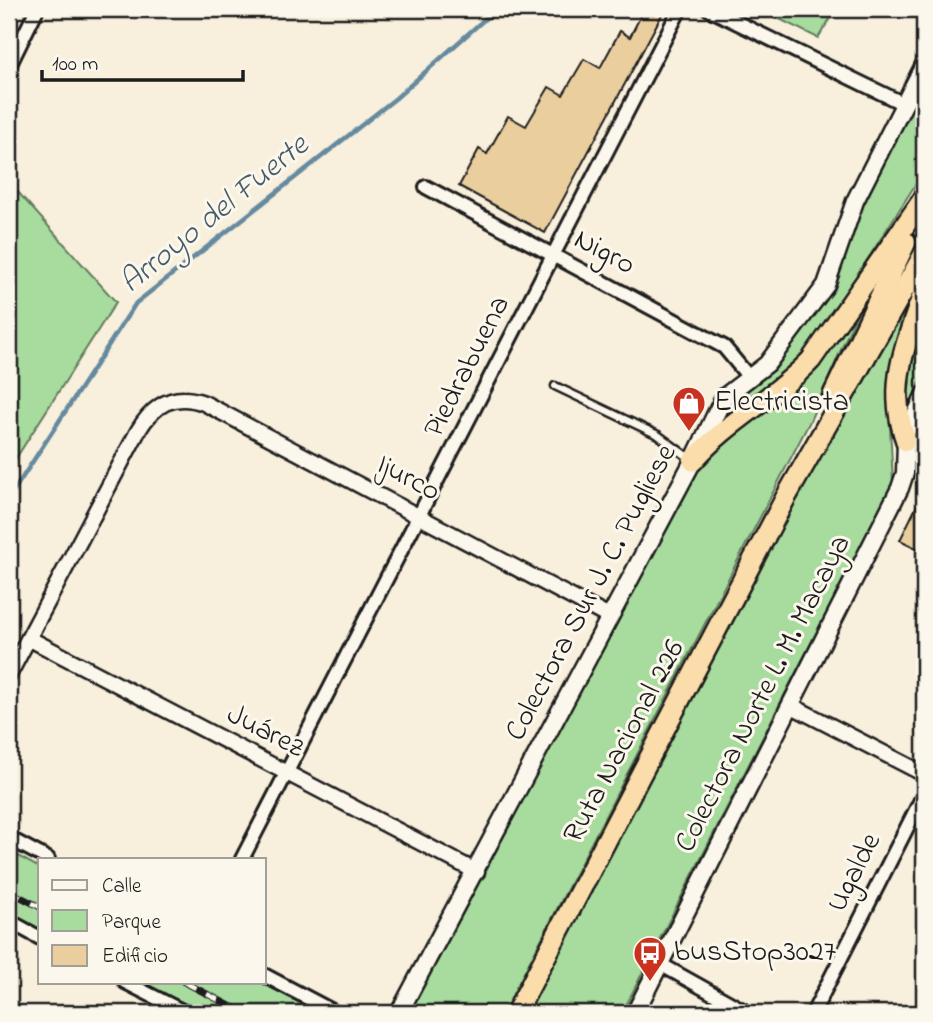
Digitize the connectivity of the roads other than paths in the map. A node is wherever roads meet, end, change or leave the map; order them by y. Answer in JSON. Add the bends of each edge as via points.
{"nodes":[{"id":1,"x":37,"y":9,"type":"edge"},
{"id":2,"x":680,"y":9,"type":"edge"},
{"id":3,"x":709,"y":9,"type":"edge"},
{"id":4,"x":924,"y":65,"type":"edge"},
{"id":5,"x":9,"y":66,"type":"edge"},
{"id":6,"x":904,"y":104,"type":"junction"},
{"id":7,"x":426,"y":187,"type":"dead end"},
{"id":8,"x":924,"y":198,"type":"edge"},
{"id":9,"x":924,"y":208,"type":"edge"},
{"id":10,"x":924,"y":254,"type":"edge"},
{"id":11,"x":554,"y":255,"type":"junction"},
{"id":12,"x":924,"y":291,"type":"edge"},
{"id":13,"x":748,"y":376,"type":"junction"},
{"id":14,"x":555,"y":386,"type":"dead end"},
{"id":15,"x":924,"y":394,"type":"edge"},
{"id":16,"x":915,"y":444,"type":"edge"},
{"id":17,"x":693,"y":461,"type":"junction"},
{"id":18,"x":786,"y":498,"type":"junction"},
{"id":19,"x":421,"y":516,"type":"junction"},
{"id":20,"x":609,"y":617,"type":"junction"},
{"id":21,"x":30,"y":639,"type":"junction"},
{"id":22,"x":9,"y":675,"type":"edge"},
{"id":23,"x":790,"y":705,"type":"junction"},
{"id":24,"x":285,"y":772,"type":"junction"},
{"id":25,"x":924,"y":774,"type":"edge"},
{"id":26,"x":924,"y":794,"type":"edge"},
{"id":27,"x":9,"y":838,"type":"edge"},
{"id":28,"x":46,"y":858,"type":"edge"},
{"id":29,"x":242,"y":858,"type":"edge"},
{"id":30,"x":477,"y":872,"type":"junction"},
{"id":31,"x":9,"y":921,"type":"edge"},
{"id":32,"x":38,"y":936,"type":"edge"},
{"id":33,"x":660,"y":964,"type":"junction"},
{"id":34,"x":266,"y":976,"type":"edge"},
{"id":35,"x":129,"y":984,"type":"edge"},
{"id":36,"x":178,"y":1011,"type":"edge"},
{"id":37,"x":336,"y":1013,"type":"edge"},
{"id":38,"x":399,"y":1013,"type":"edge"},
{"id":39,"x":516,"y":1013,"type":"edge"},
{"id":40,"x":635,"y":1013,"type":"edge"},
{"id":41,"x":748,"y":1013,"type":"edge"},
{"id":42,"x":813,"y":1013,"type":"edge"}],
"edges":[{"from":1,"to":5,"type":"street"},
{"from":2,"to":11,"type":"street","name":"Piedrabuena"},
{"from":3,"to":6,"type":"street"},
{"from":4,"to":6,"type":"main road","name":"Colectora Sur J. C. Pugliese"},
{"from":6,"to":13,"type":"main road","name":"Colectora Sur J. C. Pugliese","via":[[855,201],[825,285],[775,355]]},
{"from":7,"to":11,"type":"street","name":"Nigro"},
{"from":8,"to":17,"type":"highway","via":[[811,360]]},
{"from":9,"to":18,"type":"highway","name":"Ruta Nacional 226","via":[[879,293]]},
{"from":10,"to":18,"type":"highway","name":"Ruta Nacional 226"},
{"from":11,"to":13,"type":"street","name":"Nigro","via":[[724,347]]},
{"from":11,"to":19,"type":"street","name":"Piedrabuena"},
{"from":12,"to":16,"type":"highway","via":[[895,401]]},
{"from":13,"to":17,"type":"main road","name":"Colectora Sur J. C. Pugliese","via":[[720,404]]},
{"from":14,"to":17,"type":"lane","via":[[658,435]]},
{"from":15,"to":16,"type":"street","name":"Colectora Norte L. M. Macaya","via":[[908,427]]},
{"from":16,"to":23,"type":"main road","name":"Colectora Norte L. M. Macaya","via":[[900,488]]},
{"from":17,"to":20,"type":"main road","name":"Colectora Sur J. C. Pugliese"},
{"from":18,"to":39,"type":"highway","name":"Ruta Nacional 226"},
{"from":19,"to":20,"type":"street","name":"Ijurco"},
{"from":19,"to":21,"type":"street","name":"Ijurco","via":[[204,403],[178,397],[154,411],[138,431]]},
{"from":19,"to":24,"type":"street","name":"Piedrabuena"},
{"from":20,"to":30,"type":"main road","name":"Colectora Sur J. C. Pugliese"},
{"from":21,"to":22,"type":"street"},
{"from":21,"to":24,"type":"street","name":"Juárez"},
{"from":23,"to":25,"type":"street"},
{"from":23,"to":33,"type":"main road","name":"Colectora Norte L. M. Macaya"},
{"from":24,"to":29,"type":"street","name":"Piedrabuena"},
{"from":24,"to":30,"type":"street","name":"Juárez"},
{"from":26,"to":42,"type":"street","name":"Ugalde"},
{"from":27,"to":28,"type":"street"},
{"from":30,"to":38,"type":"main road","name":"Colectora Sur J. C. Pugliese"},
{"from":31,"to":32,"type":"street"},
{"from":33,"to":40,"type":"main road","name":"Colectora Norte L. M. Macaya"},
{"from":33,"to":41,"type":"street"},
{"from":34,"to":37,"type":"street"},
{"from":35,"to":36,"type":"street"}]}
